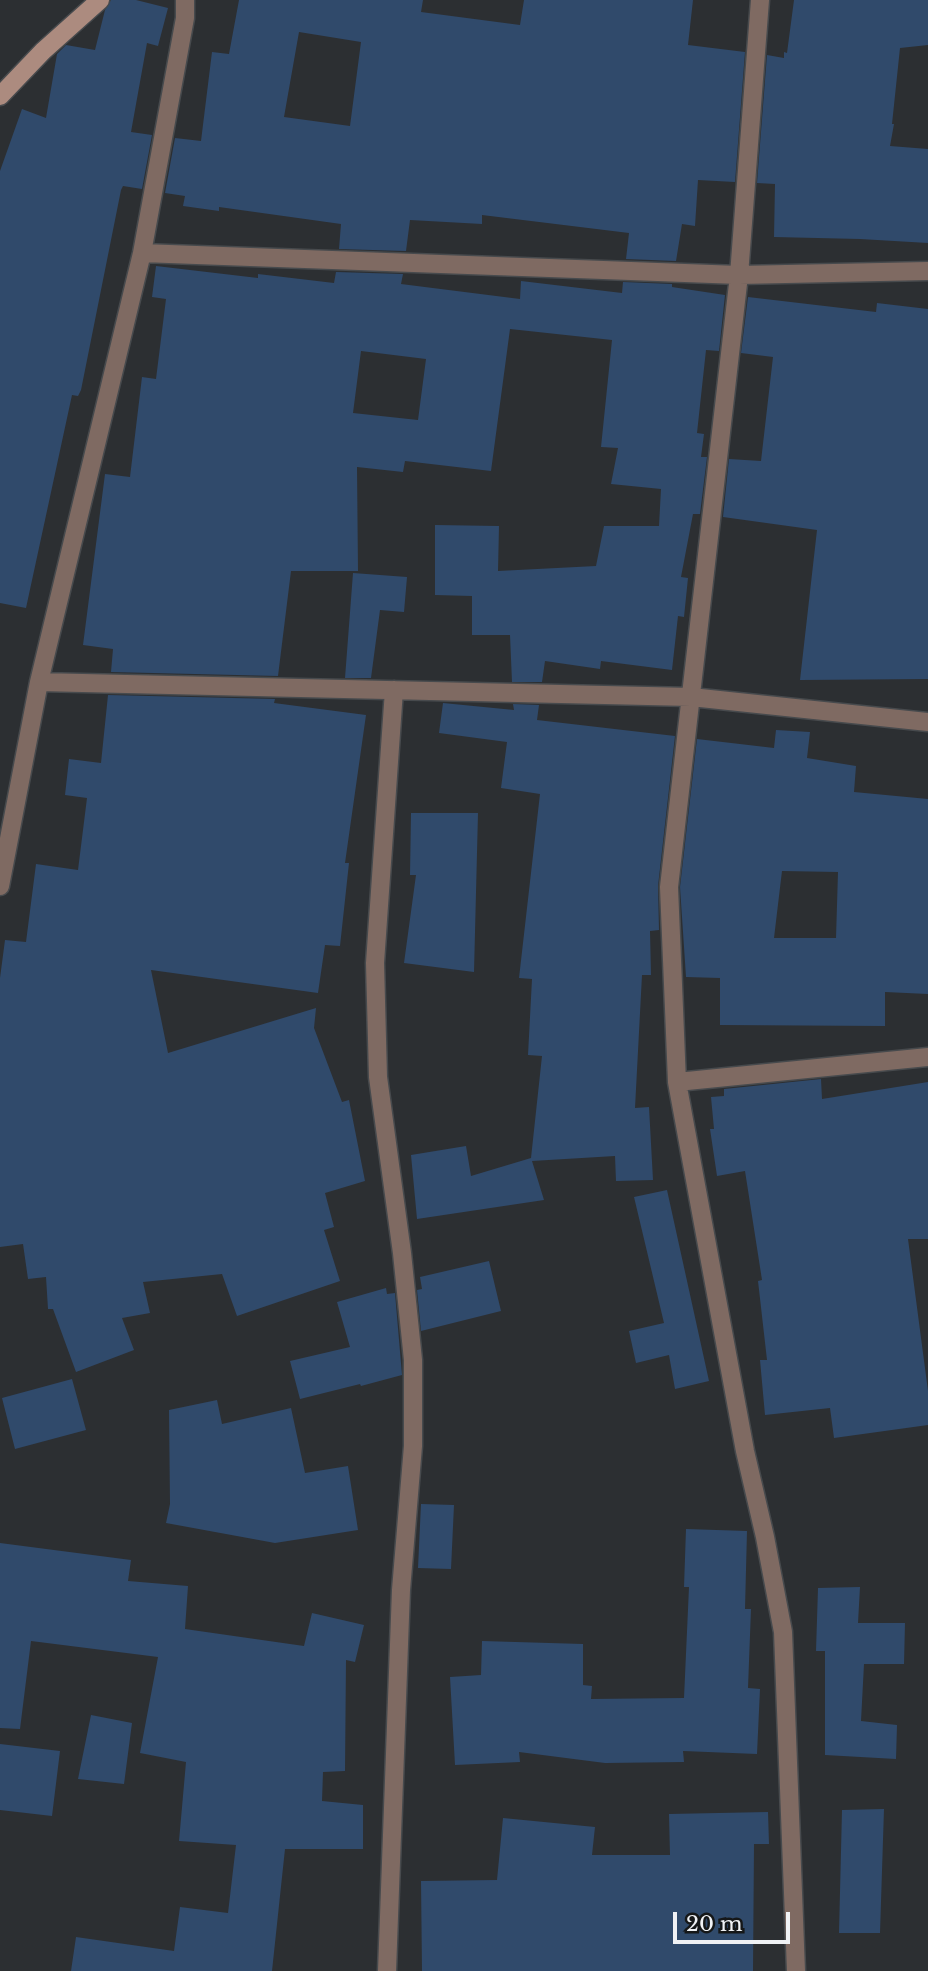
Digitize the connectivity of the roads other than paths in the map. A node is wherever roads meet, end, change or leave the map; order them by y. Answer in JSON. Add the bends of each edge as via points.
{"nodes":[{"id":1,"x":100,"y":0,"type":"edge"},
{"id":2,"x":185,"y":0,"type":"edge"},
{"id":3,"x":760,"y":0,"type":"edge"},
{"id":4,"x":0,"y":96,"type":"edge"},
{"id":5,"x":142,"y":253,"type":"junction"},
{"id":6,"x":928,"y":271,"type":"edge"},
{"id":7,"x":739,"y":275,"type":"junction"},
{"id":8,"x":39,"y":682,"type":"junction"},
{"id":9,"x":394,"y":690,"type":"junction"},
{"id":10,"x":691,"y":697,"type":"junction"},
{"id":11,"x":928,"y":722,"type":"edge"},
{"id":12,"x":0,"y":886,"type":"edge"},
{"id":13,"x":928,"y":1057,"type":"edge"},
{"id":14,"x":677,"y":1082,"type":"junction"},
{"id":15,"x":387,"y":1971,"type":"edge"},
{"id":16,"x":796,"y":1971,"type":"edge"}],
"edges":[{"from":1,"to":4,"type":"street"},
{"from":2,"to":5,"type":"street"},
{"from":3,"to":7,"type":"street"},
{"from":5,"to":7,"type":"street"},
{"from":5,"to":8,"type":"street"},
{"from":6,"to":7,"type":"street"},
{"from":7,"to":10,"type":"street"},
{"from":8,"to":9,"type":"street"},
{"from":8,"to":12,"type":"street"},
{"from":9,"to":10,"type":"street"},
{"from":9,"to":15,"type":"street","via":[[374,963],[378,1077],[413,1360],[413,1446],[401,1590]]},
{"from":10,"to":11,"type":"street"},
{"from":10,"to":14,"type":"street","via":[[669,887]]},
{"from":13,"to":14,"type":"street"},
{"from":14,"to":16,"type":"street","via":[[783,1632]]}]}
